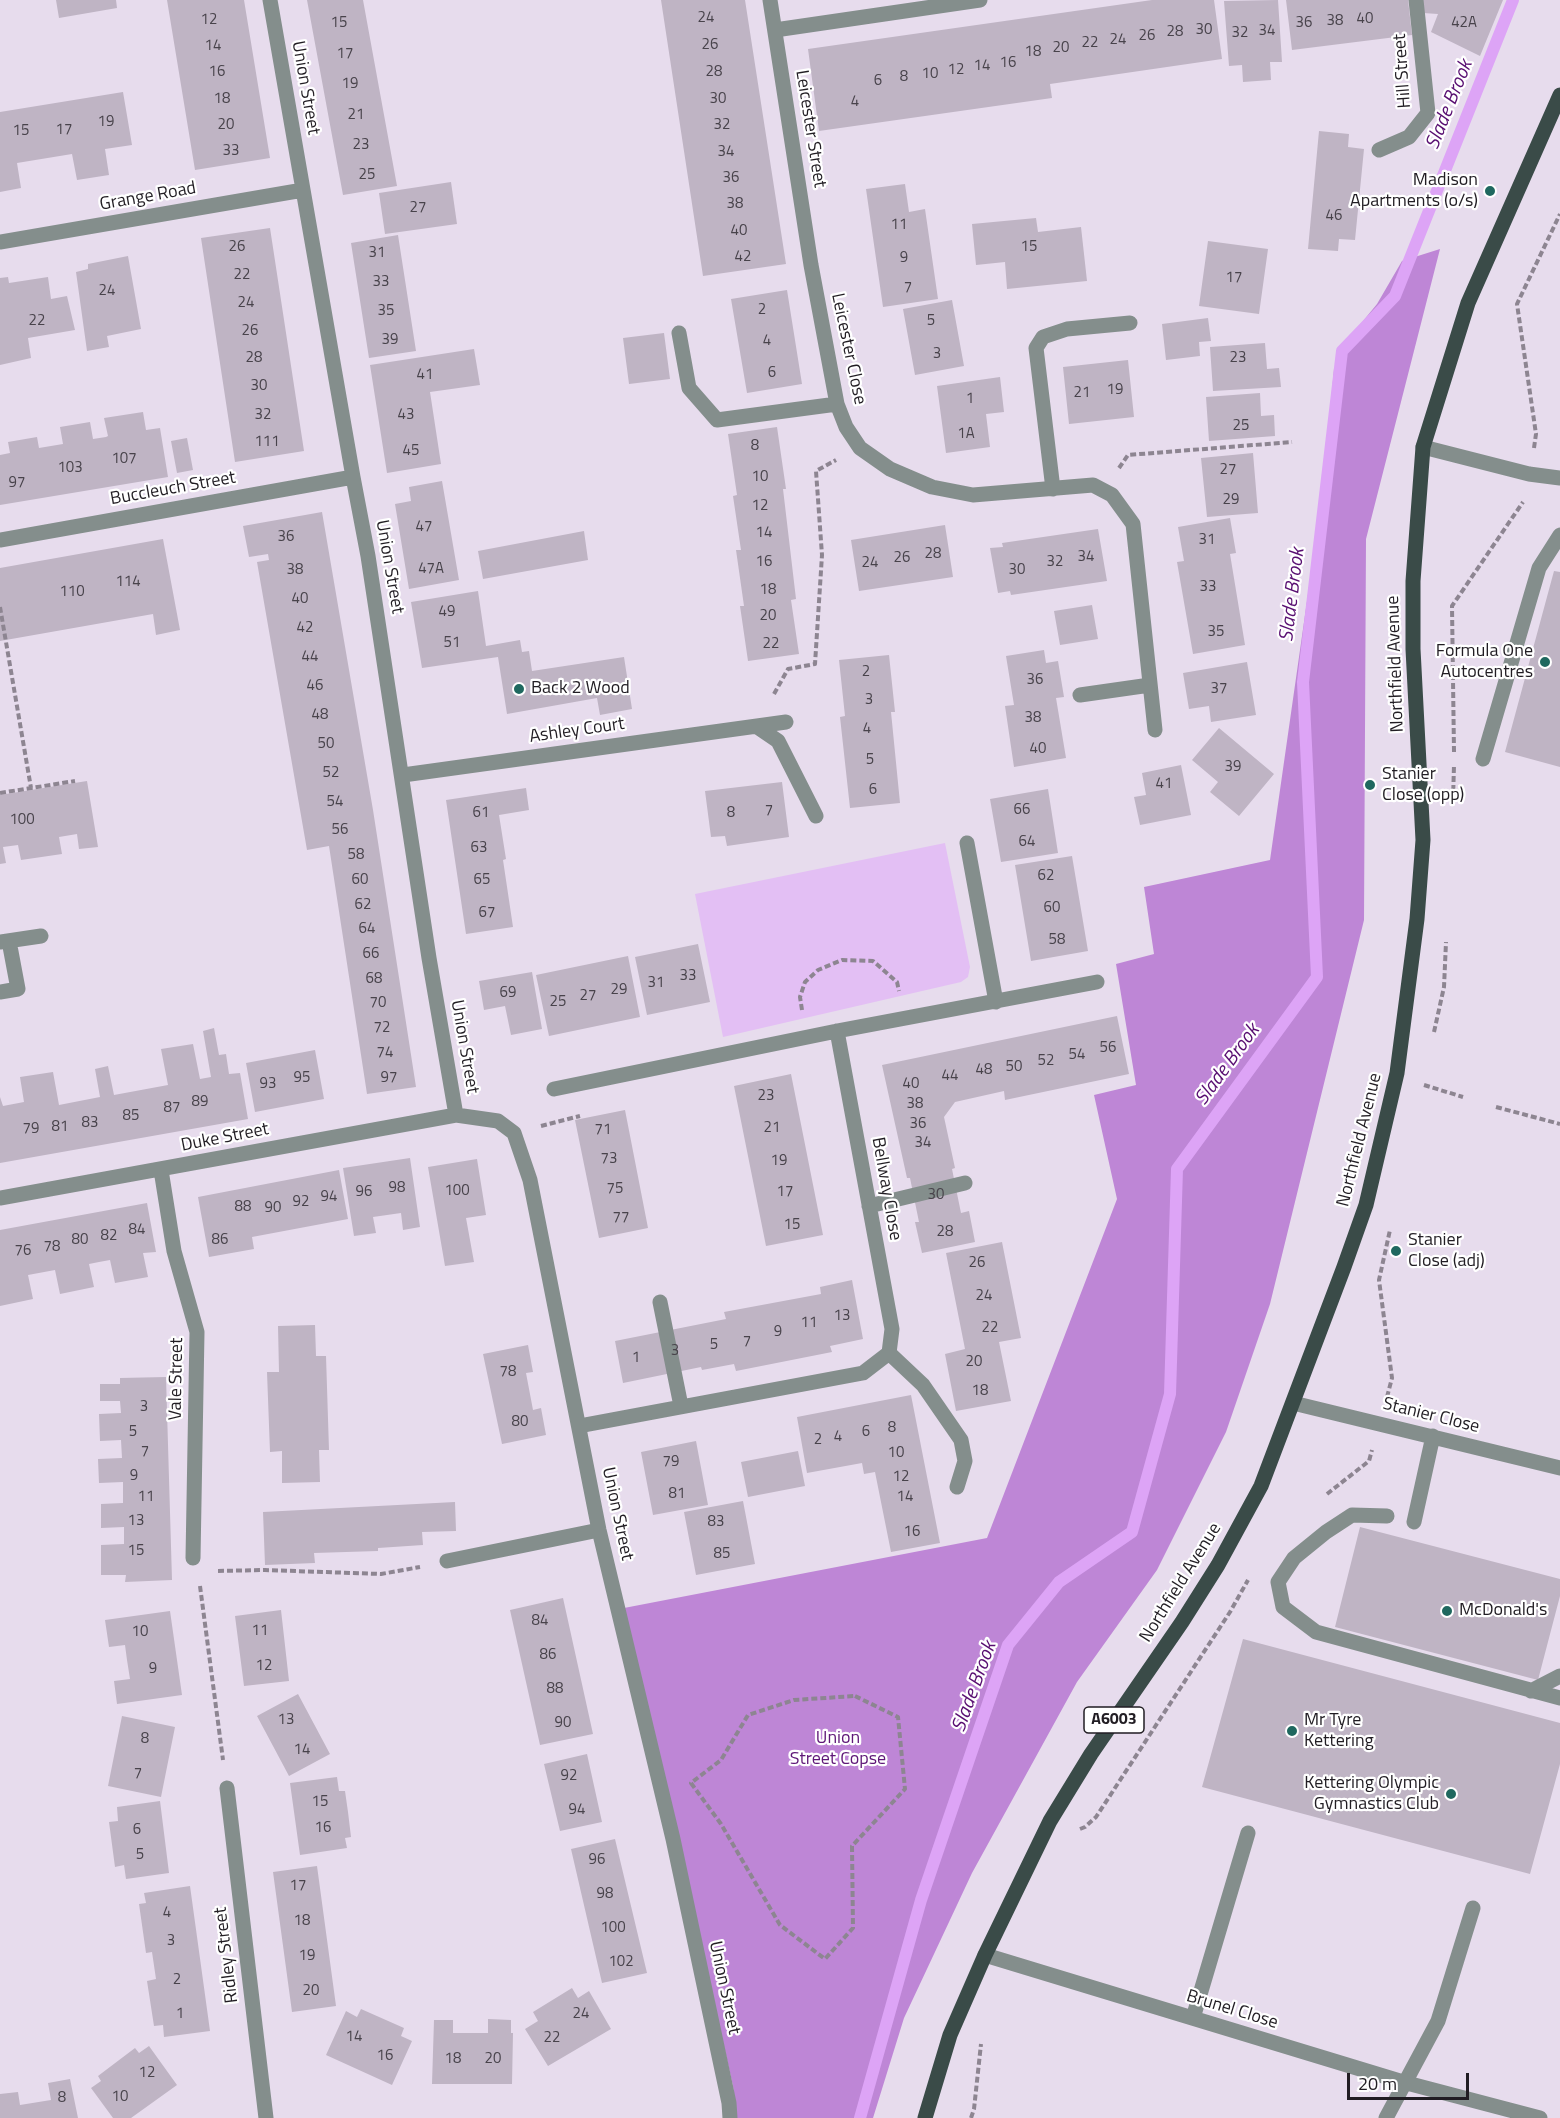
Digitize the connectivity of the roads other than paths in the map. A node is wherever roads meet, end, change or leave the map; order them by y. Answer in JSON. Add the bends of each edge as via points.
{"nodes":[{"id":1,"x":270,"y":0,"type":"edge"},
{"id":2,"x":770,"y":0,"type":"edge"},
{"id":3,"x":980,"y":0,"type":"edge"},
{"id":4,"x":1416,"y":0,"type":"edge"},
{"id":5,"x":775,"y":30,"type":"junction"},
{"id":6,"x":1560,"y":95,"type":"edge"},
{"id":7,"x":1379,"y":150,"type":"dead end"},
{"id":8,"x":303,"y":190,"type":"junction"},
{"id":9,"x":0,"y":242,"type":"edge"},
{"id":10,"x":811,"y":265,"type":"joint"},
{"id":11,"x":1130,"y":323,"type":"dead end"},
{"id":12,"x":679,"y":333,"type":"dead end"},
{"id":13,"x":837,"y":404,"type":"junction"},
{"id":14,"x":1423,"y":447,"type":"junction"},
{"id":15,"x":353,"y":477,"type":"junction"},
{"id":16,"x":1560,"y":478,"type":"edge"},
{"id":17,"x":1053,"y":489,"type":"junction"},
{"id":18,"x":1560,"y":535,"type":"edge"},
{"id":19,"x":0,"y":540,"type":"edge"},
{"id":20,"x":1150,"y":685,"type":"junction"},
{"id":21,"x":1080,"y":695,"type":"dead end"},
{"id":22,"x":786,"y":722,"type":"dead end"},
{"id":23,"x":756,"y":726,"type":"junction"},
{"id":24,"x":1155,"y":730,"type":"dead end"},
{"id":25,"x":1483,"y":759,"type":"dead end"},
{"id":26,"x":403,"y":775,"type":"junction"},
{"id":27,"x":816,"y":816,"type":"dead end"},
{"id":28,"x":967,"y":843,"type":"dead end"},
{"id":29,"x":41,"y":936,"type":"dead end"},
{"id":30,"x":4,"y":942,"type":"edge"},
{"id":31,"x":1097,"y":982,"type":"dead end"},
{"id":32,"x":0,"y":992,"type":"edge"},
{"id":33,"x":996,"y":1002,"type":"junction"},
{"id":34,"x":837,"y":1032,"type":"junction"},
{"id":35,"x":554,"y":1089,"type":"dead end"},
{"id":36,"x":456,"y":1115,"type":"junction"},
{"id":37,"x":161,"y":1170,"type":"junction"},
{"id":38,"x":965,"y":1183,"type":"dead end"},
{"id":39,"x":0,"y":1198,"type":"edge"},
{"id":40,"x":869,"y":1206,"type":"junction"},
{"id":41,"x":660,"y":1302,"type":"dead end"},
{"id":42,"x":889,"y":1353,"type":"junction"},
{"id":43,"x":1293,"y":1403,"type":"junction"},
{"id":44,"x":681,"y":1406,"type":"junction"},
{"id":45,"x":579,"y":1426,"type":"junction"},
{"id":46,"x":1433,"y":1436,"type":"junction"},
{"id":47,"x":1560,"y":1468,"type":"edge"},
{"id":48,"x":957,"y":1487,"type":"dead end"},
{"id":49,"x":1387,"y":1516,"type":"dead end"},
{"id":50,"x":1414,"y":1522,"type":"dead end"},
{"id":51,"x":599,"y":1530,"type":"junction"},
{"id":52,"x":447,"y":1561,"type":"road end"},
{"id":53,"x":195,"y":1564,"type":"road end"},
{"id":54,"x":1560,"y":1676,"type":"edge"},
{"id":55,"x":1531,"y":1691,"type":"junction"},
{"id":56,"x":1560,"y":1698,"type":"edge"},
{"id":57,"x":227,"y":1788,"type":"road end"},
{"id":58,"x":1248,"y":1833,"type":"dead end"},
{"id":59,"x":1473,"y":1908,"type":"dead end"},
{"id":60,"x":985,"y":1955,"type":"junction"},
{"id":61,"x":1193,"y":2018,"type":"junction"},
{"id":62,"x":1403,"y":2082,"type":"junction"},
{"id":63,"x":266,"y":2118,"type":"edge"},
{"id":64,"x":730,"y":2118,"type":"edge"},
{"id":65,"x":925,"y":2118,"type":"edge"},
{"id":66,"x":1386,"y":2118,"type":"edge"},
{"id":67,"x":1540,"y":2118,"type":"edge"}],
"edges":[{"from":1,"to":8,"type":"street","name":"Union Street"},
{"from":2,"to":5,"type":"street","name":"Leicester Street"},
{"from":3,"to":5,"type":"street"},
{"from":4,"to":7,"type":"street","name":"Hill Street","via":[[1428,113],[1409,137]]},
{"from":5,"to":10,"type":"street","name":"Leicester Street"},
{"from":6,"to":14,"type":"main road","name":"Northfield Avenue","number":"A6003","via":[[1468,303]]},
{"from":8,"to":9,"type":"street","name":"Grange Road"},
{"from":8,"to":15,"type":"street","name":"Union Street"},
{"from":10,"to":13,"type":"street","name":"Leicester Close"},
{"from":11,"to":17,"type":"street","via":[[1067,329],[1043,337],[1036,348]]},
{"from":12,"to":13,"type":"street","via":[[689,388],[717,420]]},
{"from":13,"to":17,"type":"street","name":"Leicester Close","via":[[860,448],[890,469],[932,487],[973,495]]},
{"from":14,"to":16,"type":"street"},
{"from":14,"to":43,"type":"main road","name":"Northfield Avenue","number":"A6003","via":[[1413,581],[1423,840],[1398,1073],[1366,1205]]},
{"from":15,"to":19,"type":"street","name":"Buccleuch Street"},
{"from":15,"to":26,"type":"street","name":"Union Street"},
{"from":17,"to":20,"type":"street","name":"Leicester Close","via":[[1093,485],[1112,495],[1133,524]]},
{"from":18,"to":25,"type":"street","via":[[1539,568]]},
{"from":20,"to":21,"type":"street"},
{"from":20,"to":24,"type":"street","name":"Leicester Close"},
{"from":22,"to":23,"type":"street","name":"Ashley Court"},
{"from":23,"to":26,"type":"street","name":"Ashley Court"},
{"from":23,"to":27,"type":"street","via":[[778,741]]},
{"from":26,"to":36,"type":"street","name":"Union Street"},
{"from":28,"to":33,"type":"street"},
{"from":29,"to":30,"type":"street"},
{"from":30,"to":32,"type":"street","via":[[18,989]]},
{"from":31,"to":33,"type":"street"},
{"from":33,"to":34,"type":"street"},
{"from":34,"to":35,"type":"street"},
{"from":34,"to":40,"type":"street","name":"Bellway Close"},
{"from":36,"to":37,"type":"street","name":"Duke Street"},
{"from":36,"to":45,"type":"street","name":"Union Street","via":[[498,1121],[514,1133],[530,1180]]},
{"from":37,"to":39,"type":"street","name":"Duke Street"},
{"from":37,"to":53,"type":"street","name":"Vale Street","via":[[174,1251],[197,1332]]},
{"from":38,"to":40,"type":"street"},
{"from":40,"to":42,"type":"street","name":"Bellway Close","via":[[892,1329]]},
{"from":41,"to":44,"type":"street"},
{"from":42,"to":44,"type":"street","via":[[863,1373]]},
{"from":42,"to":48,"type":"street","via":[[923,1385],[961,1440],[965,1461]]},
{"from":43,"to":46,"type":"street","name":"Stanier Close"},
{"from":43,"to":60,"type":"main road","name":"Northfield Avenue","number":"A6003","via":[[1261,1486],[1218,1565],[1050,1821]]},
{"from":44,"to":45,"type":"street"},
{"from":45,"to":51,"type":"street","name":"Union Street"},
{"from":46,"to":47,"type":"street","name":"Stanier Close"},
{"from":46,"to":50,"type":"street"},
{"from":49,"to":55,"type":"street","via":[[1352,1515],[1294,1558],[1278,1582],[1283,1607],[1316,1632]]},
{"from":51,"to":52,"type":"street"},
{"from":51,"to":64,"type":"street","name":"Union Street","via":[[673,1839]]},
{"from":54,"to":55,"type":"street"},
{"from":55,"to":56,"type":"street"},
{"from":57,"to":63,"type":"street","name":"Ridley Street"},
{"from":58,"to":61,"type":"street"},
{"from":59,"to":62,"type":"street","via":[[1438,2020]]},
{"from":60,"to":61,"type":"street","name":"Brunel Close"},
{"from":60,"to":65,"type":"main road","name":"Northfield Avenue","number":"A6003","via":[[950,2035]]},
{"from":61,"to":62,"type":"street","name":"Brunel Close"},
{"from":62,"to":66,"type":"street"},
{"from":62,"to":67,"type":"street","name":"Brunel Close"}]}
